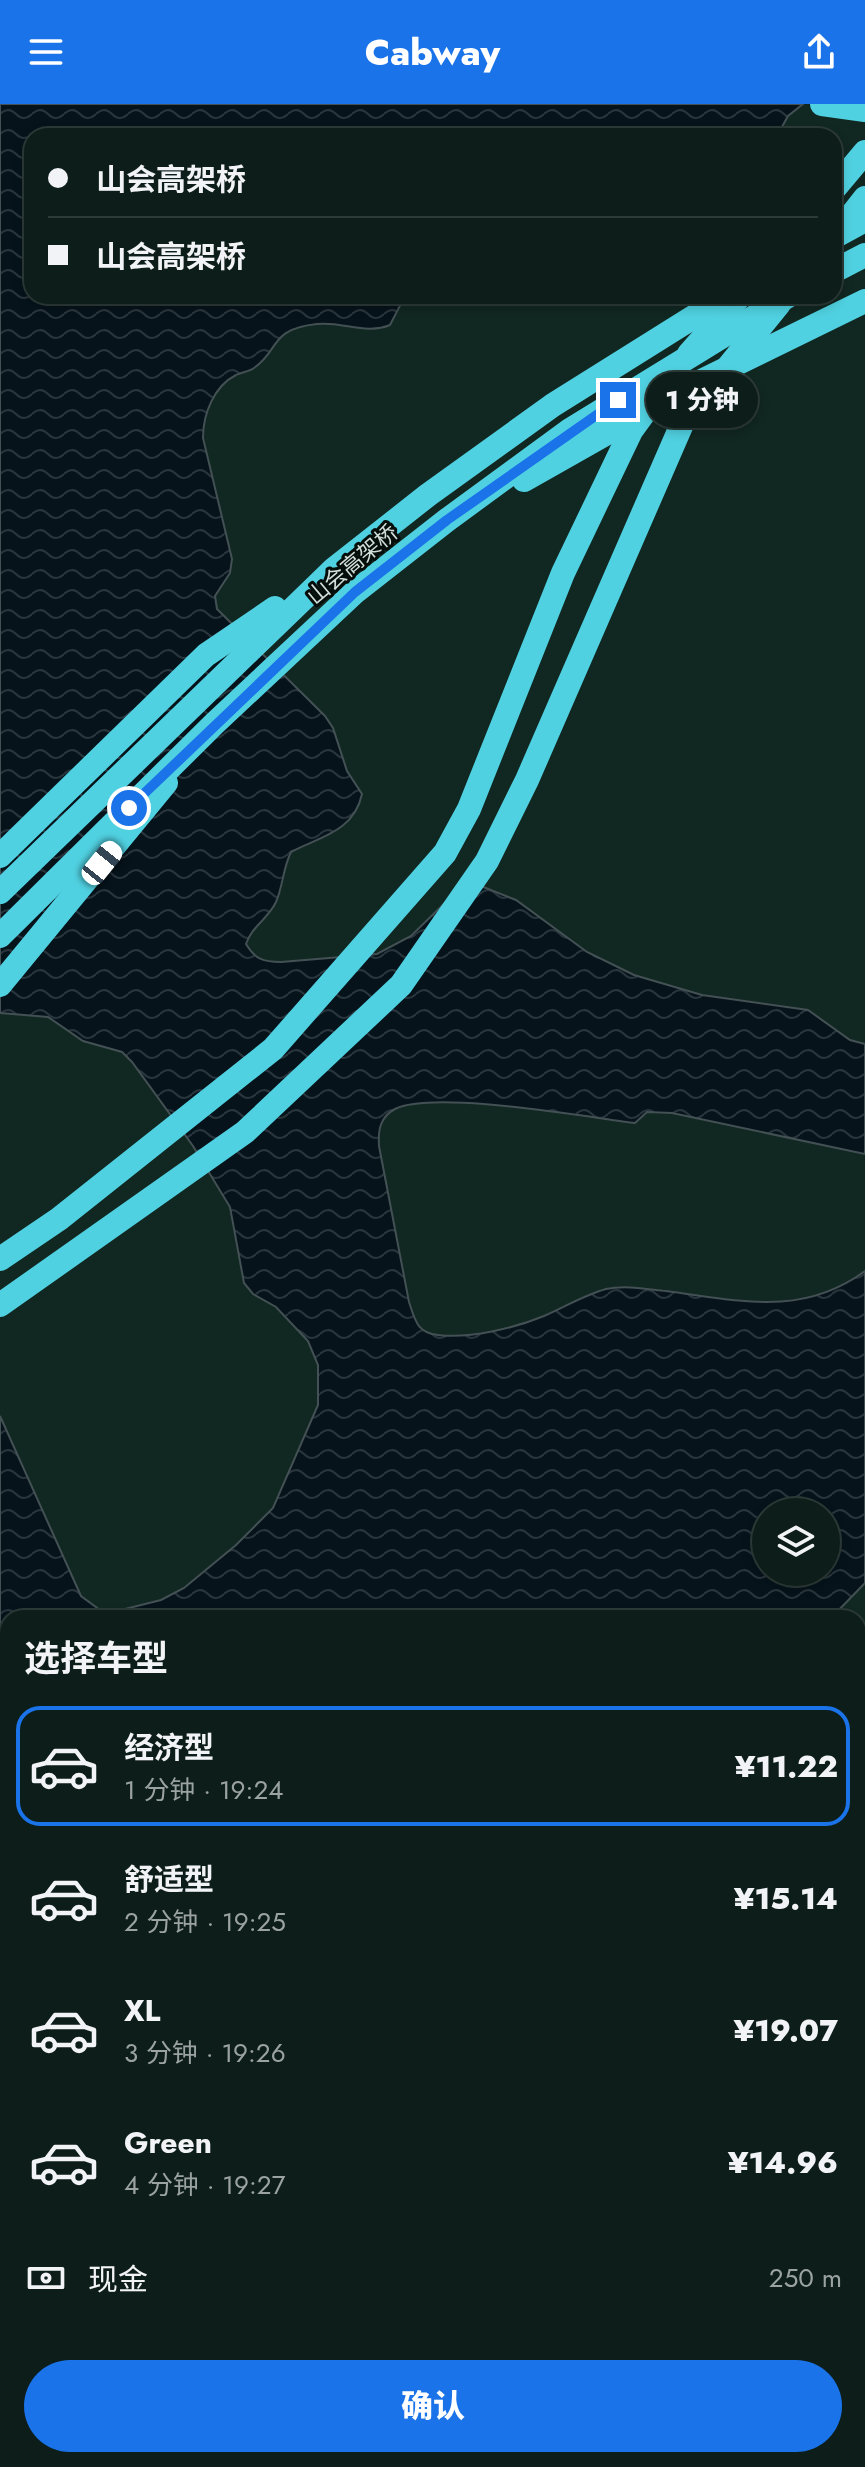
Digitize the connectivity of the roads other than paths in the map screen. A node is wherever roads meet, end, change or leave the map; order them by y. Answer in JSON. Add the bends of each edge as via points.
{"nodes":[{"id":1,"x":829,"y":105,"type":"edge"},
{"id":2,"x":865,"y":110,"type":"edge"},
{"id":3,"x":865,"y":152,"type":"edge"},
{"id":4,"x":842,"y":179,"type":"edge"},
{"id":5,"x":865,"y":198,"type":"edge"},
{"id":6,"x":865,"y":220,"type":"edge"},
{"id":7,"x":842,"y":227,"type":"edge"},
{"id":8,"x":842,"y":233,"type":"edge"},
{"id":9,"x":865,"y":255,"type":"edge"},
{"id":10,"x":842,"y":267,"type":"edge"},
{"id":11,"x":865,"y":301,"type":"edge"},
{"id":12,"x":714,"y":304,"type":"edge"},
{"id":13,"x":733,"y":304,"type":"edge"},
{"id":14,"x":774,"y":304,"type":"edge"},
{"id":15,"x":780,"y":304,"type":"edge"},
{"id":16,"x":429,"y":534,"type":"junction"},
{"id":17,"x":353,"y":554,"type":"junction"},
{"id":18,"x":215,"y":723,"type":"junction"},
{"id":19,"x":0,"y":856,"type":"edge"},
{"id":20,"x":0,"y":892,"type":"edge"},
{"id":21,"x":0,"y":936,"type":"edge"},
{"id":22,"x":0,"y":985,"type":"edge"},
{"id":23,"x":0,"y":1259,"type":"edge"},
{"id":24,"x":0,"y":1305,"type":"edge"}],
"edges":[{"from":1,"to":2,"type":"highway"},
{"from":3,"to":4,"type":"highway"},
{"from":5,"to":7,"type":"highway"},
{"from":6,"to":8,"type":"highway","bridge":true},
{"from":9,"to":10,"type":"highway"},
{"from":11,"to":16,"type":"highway","bridge":true,"via":[[683,390]]},
{"from":12,"to":17,"type":"highway","name":"山会高架桥","via":[[553,405]]},
{"from":13,"to":23,"type":"highway","via":[[672,373],[631,431],[563,573],[469,809],[445,853],[273,1049],[59,1219]]},
{"from":14,"to":16,"type":"highway","name":"山会高架桥","bridge":true,"via":[[570,430]]},
{"from":15,"to":24,"type":"highway","via":[[682,424],[487,861],[401,985],[245,1132]]},
{"from":16,"to":18,"type":"highway","name":"山会高架桥","bridge":true,"via":[[355,592]]},
{"from":17,"to":19,"type":"highway","via":[[206,655]]},
{"from":17,"to":20,"type":"highway","name":"山会高架桥"},
{"from":18,"to":21,"type":"highway","name":"山会高架桥","bridge":true},
{"from":18,"to":22,"type":"highway","bridge":true}]}
